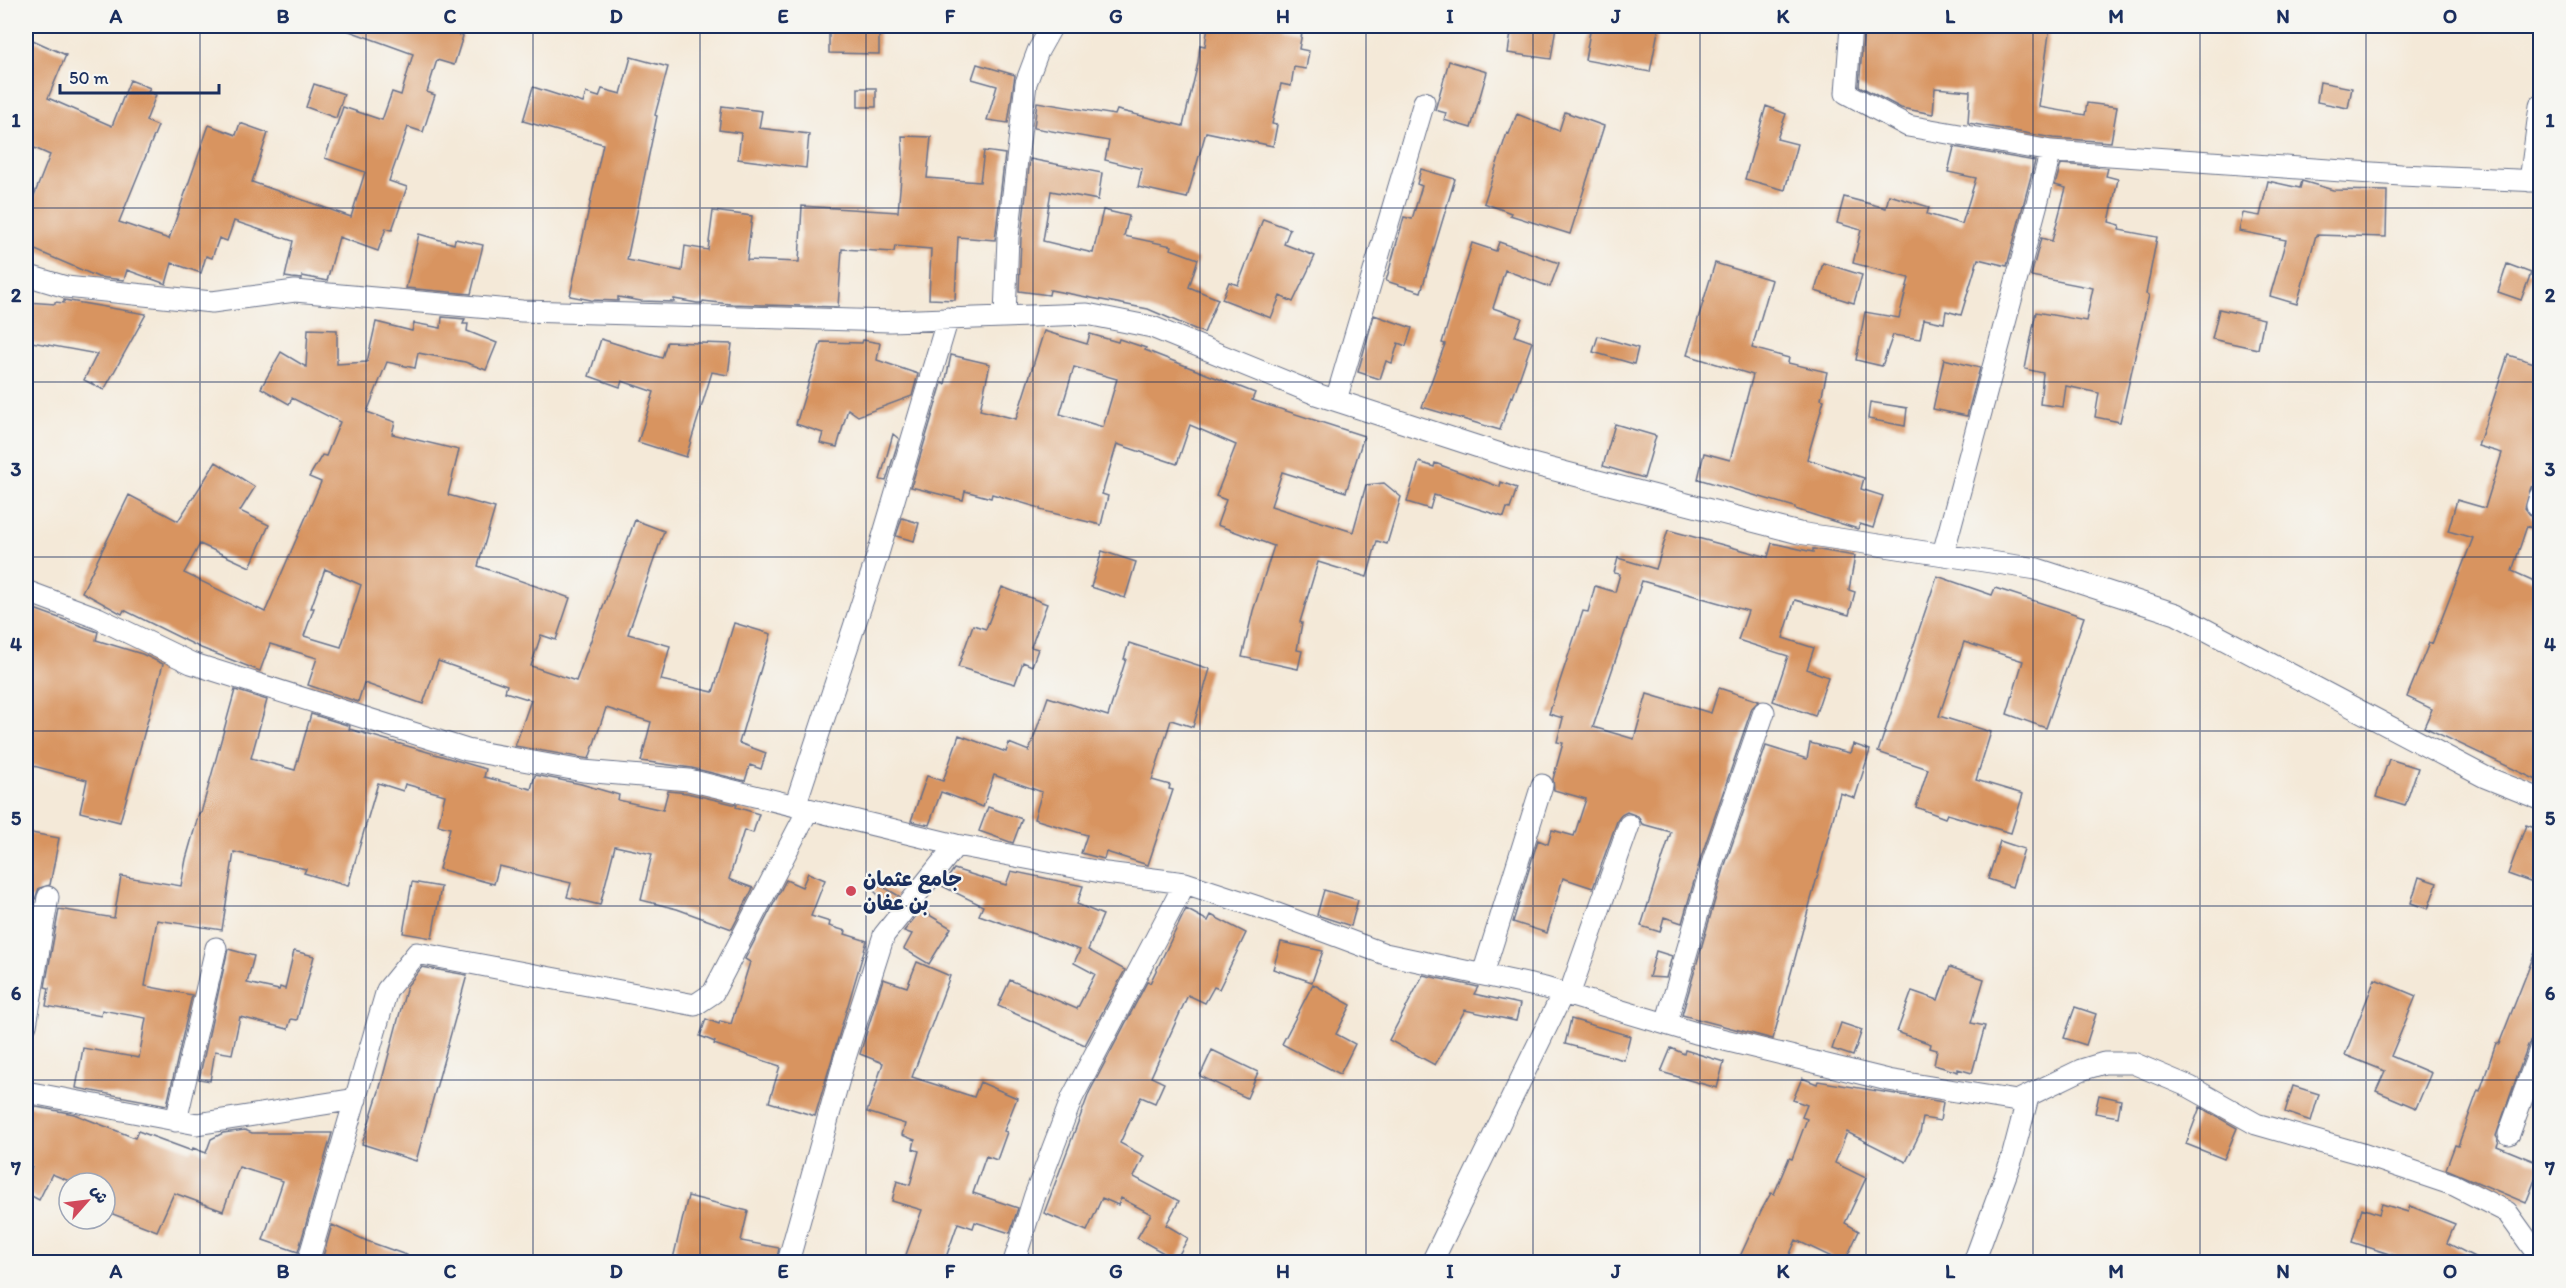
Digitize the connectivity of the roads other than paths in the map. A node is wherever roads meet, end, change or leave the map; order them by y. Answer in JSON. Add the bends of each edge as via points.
{"nodes":[{"id":1,"x":1052,"y":26,"type":"edge"},
{"id":2,"x":1851,"y":26,"type":"edge"},
{"id":3,"x":1424,"y":102,"type":"dead end"},
{"id":4,"x":2541,"y":106,"type":"edge"},
{"id":5,"x":2051,"y":151,"type":"junction"},
{"id":6,"x":2535,"y":181,"type":"edge"},
{"id":7,"x":26,"y":275,"type":"edge"},
{"id":8,"x":1005,"y":316,"type":"junction"},
{"id":9,"x":948,"y":318,"type":"junction"},
{"id":10,"x":1336,"y":400,"type":"junction"},
{"id":11,"x":1943,"y":554,"type":"junction"},
{"id":12,"x":26,"y":591,"type":"edge"},
{"id":13,"x":1764,"y":712,"type":"dead end"},
{"id":14,"x":1542,"y":785,"type":"dead end"},
{"id":15,"x":2541,"y":799,"type":"edge"},
{"id":16,"x":801,"y":808,"type":"junction"},
{"id":17,"x":1629,"y":825,"type":"dead end"},
{"id":18,"x":956,"y":845,"type":"junction"},
{"id":19,"x":1185,"y":883,"type":"junction"},
{"id":20,"x":48,"y":897,"type":"dead end"},
{"id":21,"x":216,"y":948,"type":"dead end"},
{"id":22,"x":1484,"y":975,"type":"junction"},
{"id":23,"x":1566,"y":994,"type":"junction"},
{"id":24,"x":1666,"y":1024,"type":"junction"},
{"id":25,"x":26,"y":1025,"type":"edge"},
{"id":26,"x":2541,"y":1049,"type":"edge"},
{"id":27,"x":26,"y":1092,"type":"edge"},
{"id":28,"x":2028,"y":1097,"type":"junction"},
{"id":29,"x":356,"y":1100,"type":"junction"},
{"id":30,"x":176,"y":1121,"type":"junction"},
{"id":31,"x":2509,"y":1134,"type":"dead end"},
{"id":32,"x":2541,"y":1258,"type":"edge"},
{"id":33,"x":309,"y":1263,"type":"edge"},
{"id":34,"x":788,"y":1263,"type":"edge"},
{"id":35,"x":1014,"y":1263,"type":"edge"},
{"id":36,"x":1432,"y":1263,"type":"edge"},
{"id":37,"x":1974,"y":1263,"type":"edge"}],
"edges":[{"from":1,"to":8,"type":"street","via":[[1026,83],[1008,237]]},
{"from":2,"to":5,"type":"street","via":[[1846,93],[1908,126]]},
{"from":3,"to":10,"type":"street"},
{"from":4,"to":6,"type":"street"},
{"from":5,"to":6,"type":"street"},
{"from":5,"to":11,"type":"street"},
{"from":7,"to":9,"type":"street","via":[[66,287],[212,302],[295,291],[522,311],[890,321]]},
{"from":8,"to":9,"type":"street"},
{"from":8,"to":10,"type":"street","via":[[1088,314],[1152,327]]},
{"from":9,"to":16,"type":"street"},
{"from":10,"to":11,"type":"street","via":[[1528,463],[1799,533]]},
{"from":11,"to":15,"type":"street","via":[[2037,569],[2176,614],[2486,777]]},
{"from":12,"to":16,"type":"street","via":[[98,618],[191,663],[467,750],[583,771],[689,780]]},
{"from":13,"to":24,"type":"street","via":[[1713,861]]},
{"from":14,"to":22,"type":"street"},
{"from":16,"to":18,"type":"street"},
{"from":16,"to":29,"type":"street","via":[[713,993],[695,1005],[417,953],[387,990]]},
{"from":17,"to":23,"type":"street"},
{"from":18,"to":19,"type":"street","via":[[1106,873]]},
{"from":18,"to":34,"type":"street","via":[[884,935],[843,1061]]},
{"from":19,"to":22,"type":"street","via":[[1384,954]]},
{"from":19,"to":35,"type":"street","via":[[1072,1098]]},
{"from":20,"to":25,"type":"street"},
{"from":21,"to":30,"type":"street"},
{"from":22,"to":23,"type":"street"},
{"from":23,"to":24,"type":"street"},
{"from":23,"to":36,"type":"street"},
{"from":24,"to":28,"type":"street","via":[[1888,1080],[2017,1101]]},
{"from":26,"to":31,"type":"street"},
{"from":27,"to":30,"type":"street"},
{"from":28,"to":32,"type":"street","via":[[2096,1065],[2133,1063],[2190,1087],[2256,1124],[2454,1185],[2507,1212]]},
{"from":28,"to":37,"type":"street","via":[[2012,1158]]},
{"from":29,"to":30,"type":"street","via":[[197,1124]]},
{"from":29,"to":33,"type":"street"}]}
